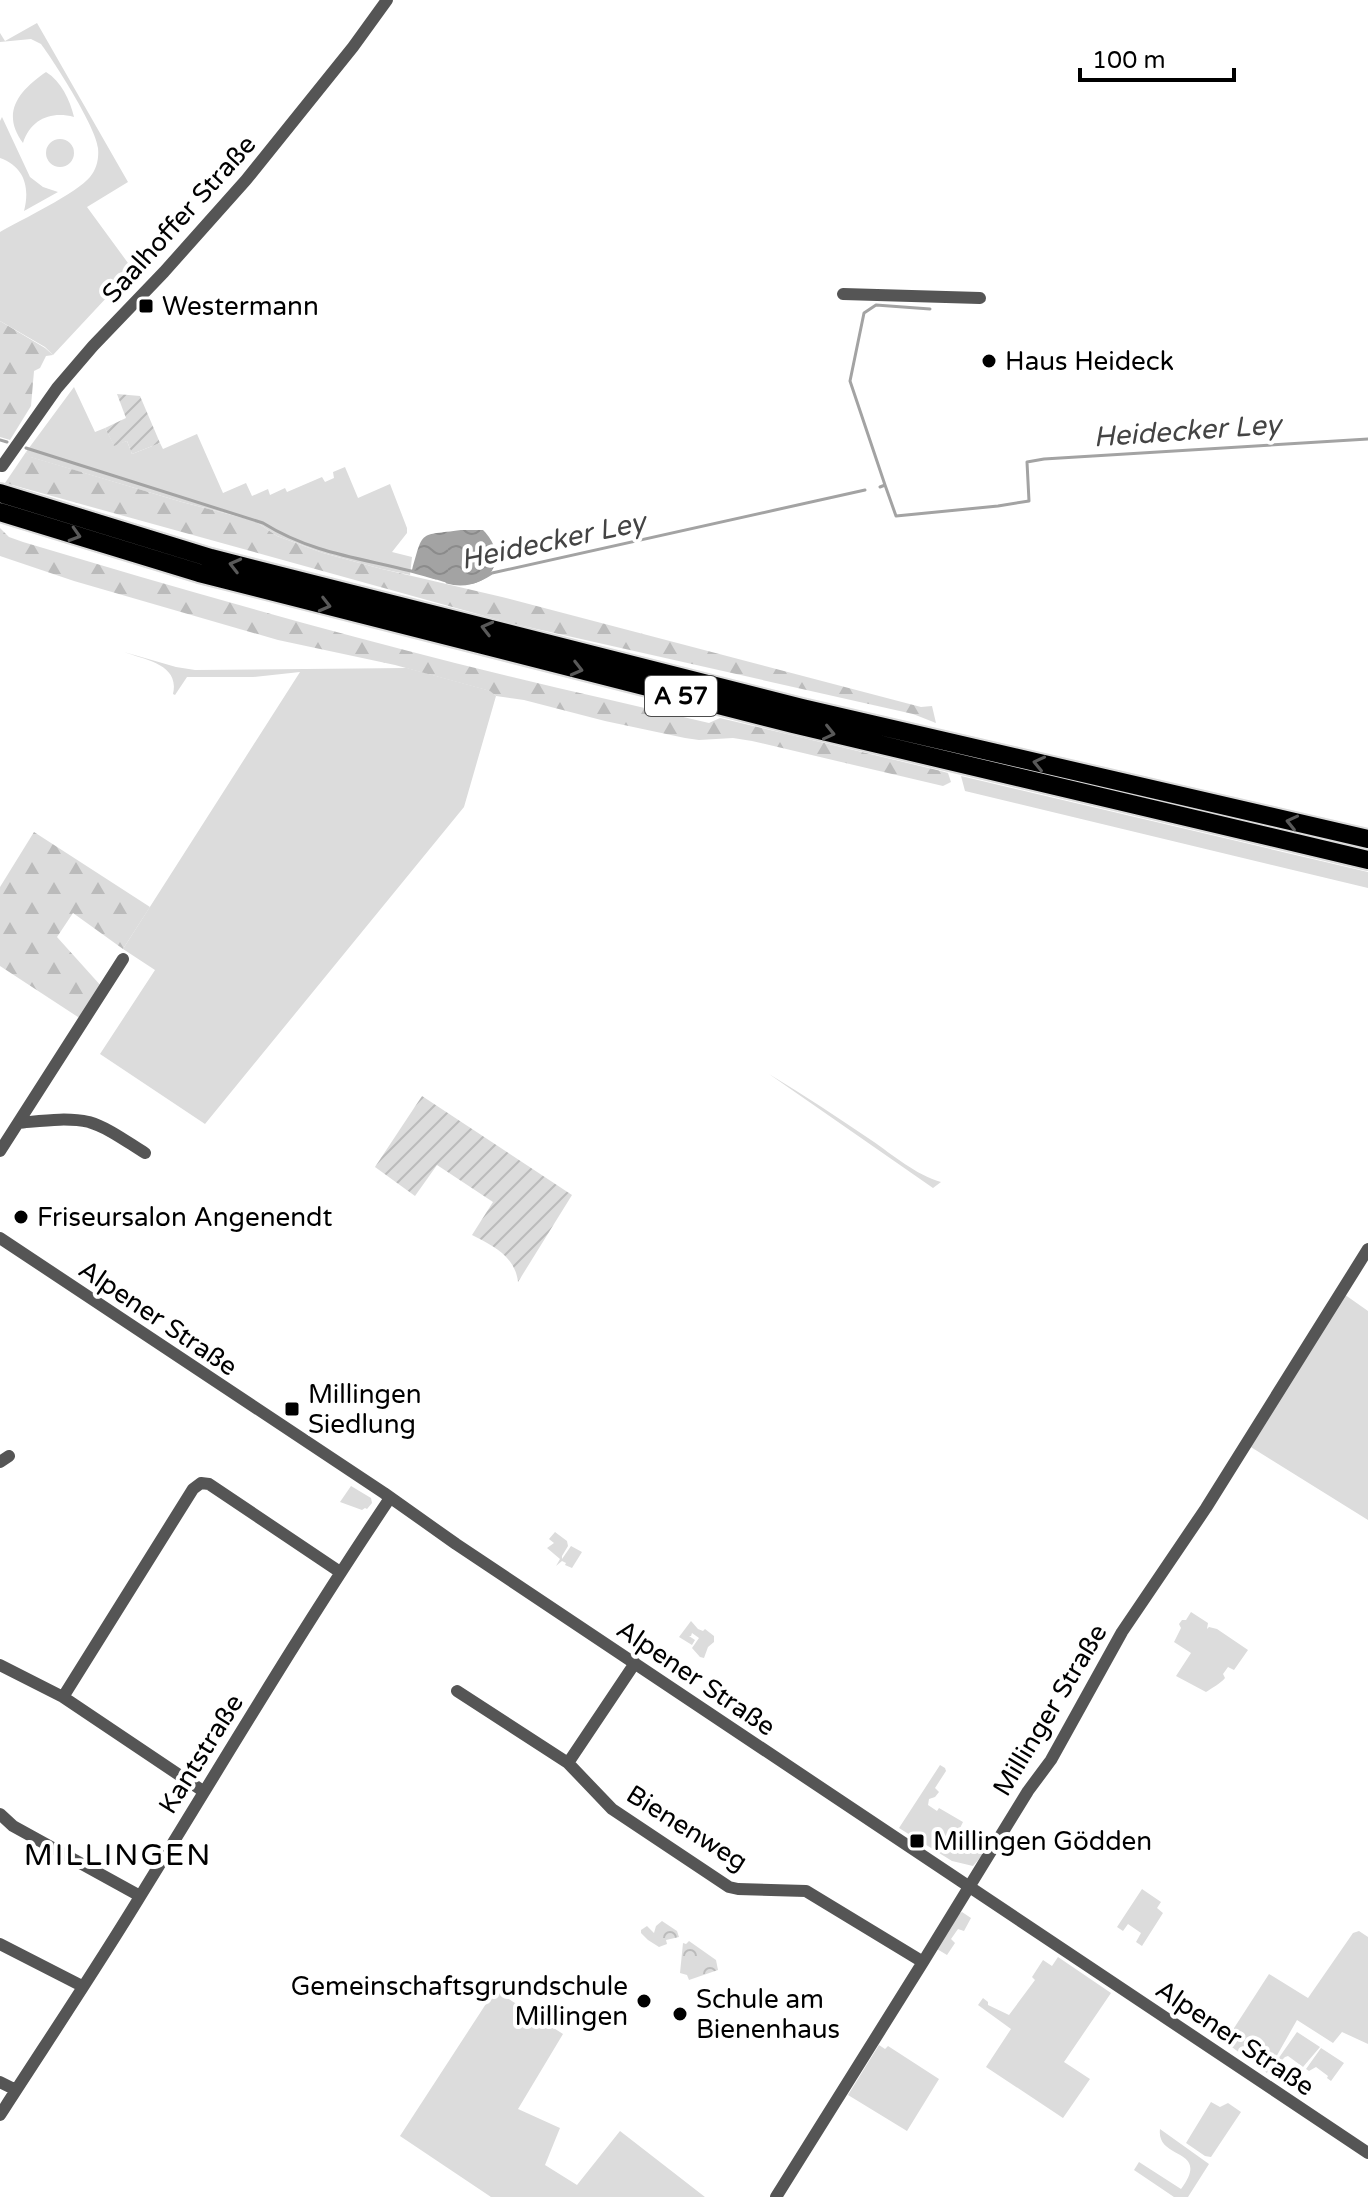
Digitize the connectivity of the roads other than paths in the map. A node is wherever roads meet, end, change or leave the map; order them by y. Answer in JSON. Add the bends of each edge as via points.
{"nodes":[{"id":1,"x":387,"y":0,"type":"edge"},
{"id":2,"x":843,"y":294,"type":"dead end"},
{"id":3,"x":980,"y":298,"type":"dead end"},
{"id":4,"x":2,"y":466,"type":"dead end"},
{"id":5,"x":0,"y":493,"type":"edge"},
{"id":6,"x":0,"y":512,"type":"edge"},
{"id":7,"x":1368,"y":839,"type":"edge"},
{"id":8,"x":1368,"y":860,"type":"edge"},
{"id":9,"x":123,"y":959,"type":"dead end"},
{"id":10,"x":18,"y":1123,"type":"junction"},
{"id":11,"x":0,"y":1151,"type":"edge"},
{"id":12,"x":145,"y":1153,"type":"dead end"},
{"id":13,"x":0,"y":1238,"type":"edge"},
{"id":14,"x":1368,"y":1249,"type":"edge"},
{"id":15,"x":390,"y":1498,"type":"junction"},
{"id":16,"x":340,"y":1572,"type":"junction"},
{"id":17,"x":635,"y":1663,"type":"junction"},
{"id":18,"x":0,"y":1665,"type":"edge"},
{"id":19,"x":457,"y":1691,"type":"dead end"},
{"id":20,"x":63,"y":1697,"type":"junction"},
{"id":21,"x":568,"y":1763,"type":"junction"},
{"id":22,"x":203,"y":1791,"type":"junction"},
{"id":23,"x":0,"y":1814,"type":"edge"},
{"id":24,"x":969,"y":1887,"type":"junction"},
{"id":25,"x":140,"y":1896,"type":"junction"},
{"id":26,"x":0,"y":1944,"type":"edge"},
{"id":27,"x":923,"y":1962,"type":"junction"},
{"id":28,"x":82,"y":1986,"type":"junction"},
{"id":29,"x":0,"y":2082,"type":"edge"},
{"id":30,"x":16,"y":2090,"type":"junction"},
{"id":31,"x":0,"y":2115,"type":"edge"},
{"id":32,"x":1368,"y":2153,"type":"edge"},
{"id":33,"x":776,"y":2197,"type":"edge"}],
"edges":[{"from":1,"to":4,"type":"street","name":"Saalhoffer Straße","via":[[246,180],[57,388]]},
{"from":2,"to":3,"type":"street"},
{"from":7,"to":5,"type":"highway","number":"A 57","one_way":true,"via":[[575,651],[211,558]]},
{"from":6,"to":8,"type":"highway","number":"A 57","one_way":true,"via":[[199,573],[793,724]]},
{"from":9,"to":10,"type":"street"},
{"from":10,"to":11,"type":"street"},
{"from":10,"to":12,"type":"street","via":[[88,1122]]},
{"from":13,"to":15,"type":"street","name":"Alpener Straße"},
{"from":14,"to":24,"type":"street","name":"Millinger Straße","via":[[1122,1632],[1051,1760]]},
{"from":15,"to":16,"type":"street","name":"Kantstraße"},
{"from":15,"to":17,"type":"street","name":"Alpener Straße"},
{"from":16,"to":20,"type":"street","via":[[201,1483]]},
{"from":16,"to":22,"type":"street","name":"Kantstraße"},
{"from":17,"to":21,"type":"street"},
{"from":17,"to":24,"type":"street","name":"Alpener Straße"},
{"from":18,"to":20,"type":"street"},
{"from":19,"to":21,"type":"street","name":"Bienenweg"},
{"from":20,"to":22,"type":"street"},
{"from":21,"to":27,"type":"street","name":"Bienenweg","via":[[612,1809],[729,1887],[806,1891]]},
{"from":22,"to":25,"type":"street","name":"Kantstraße"},
{"from":23,"to":25,"type":"street"},
{"from":24,"to":27,"type":"street","name":"Millinger Straße"},
{"from":24,"to":32,"type":"street","name":"Alpener Straße"},
{"from":25,"to":28,"type":"street","name":"Kantstraße"},
{"from":26,"to":28,"type":"street"},
{"from":27,"to":33,"type":"street","name":"Millinger Straße"},
{"from":28,"to":30,"type":"street","name":"Kantstraße"},
{"from":29,"to":30,"type":"street"},
{"from":30,"to":31,"type":"street","name":"Kantstraße"}]}
